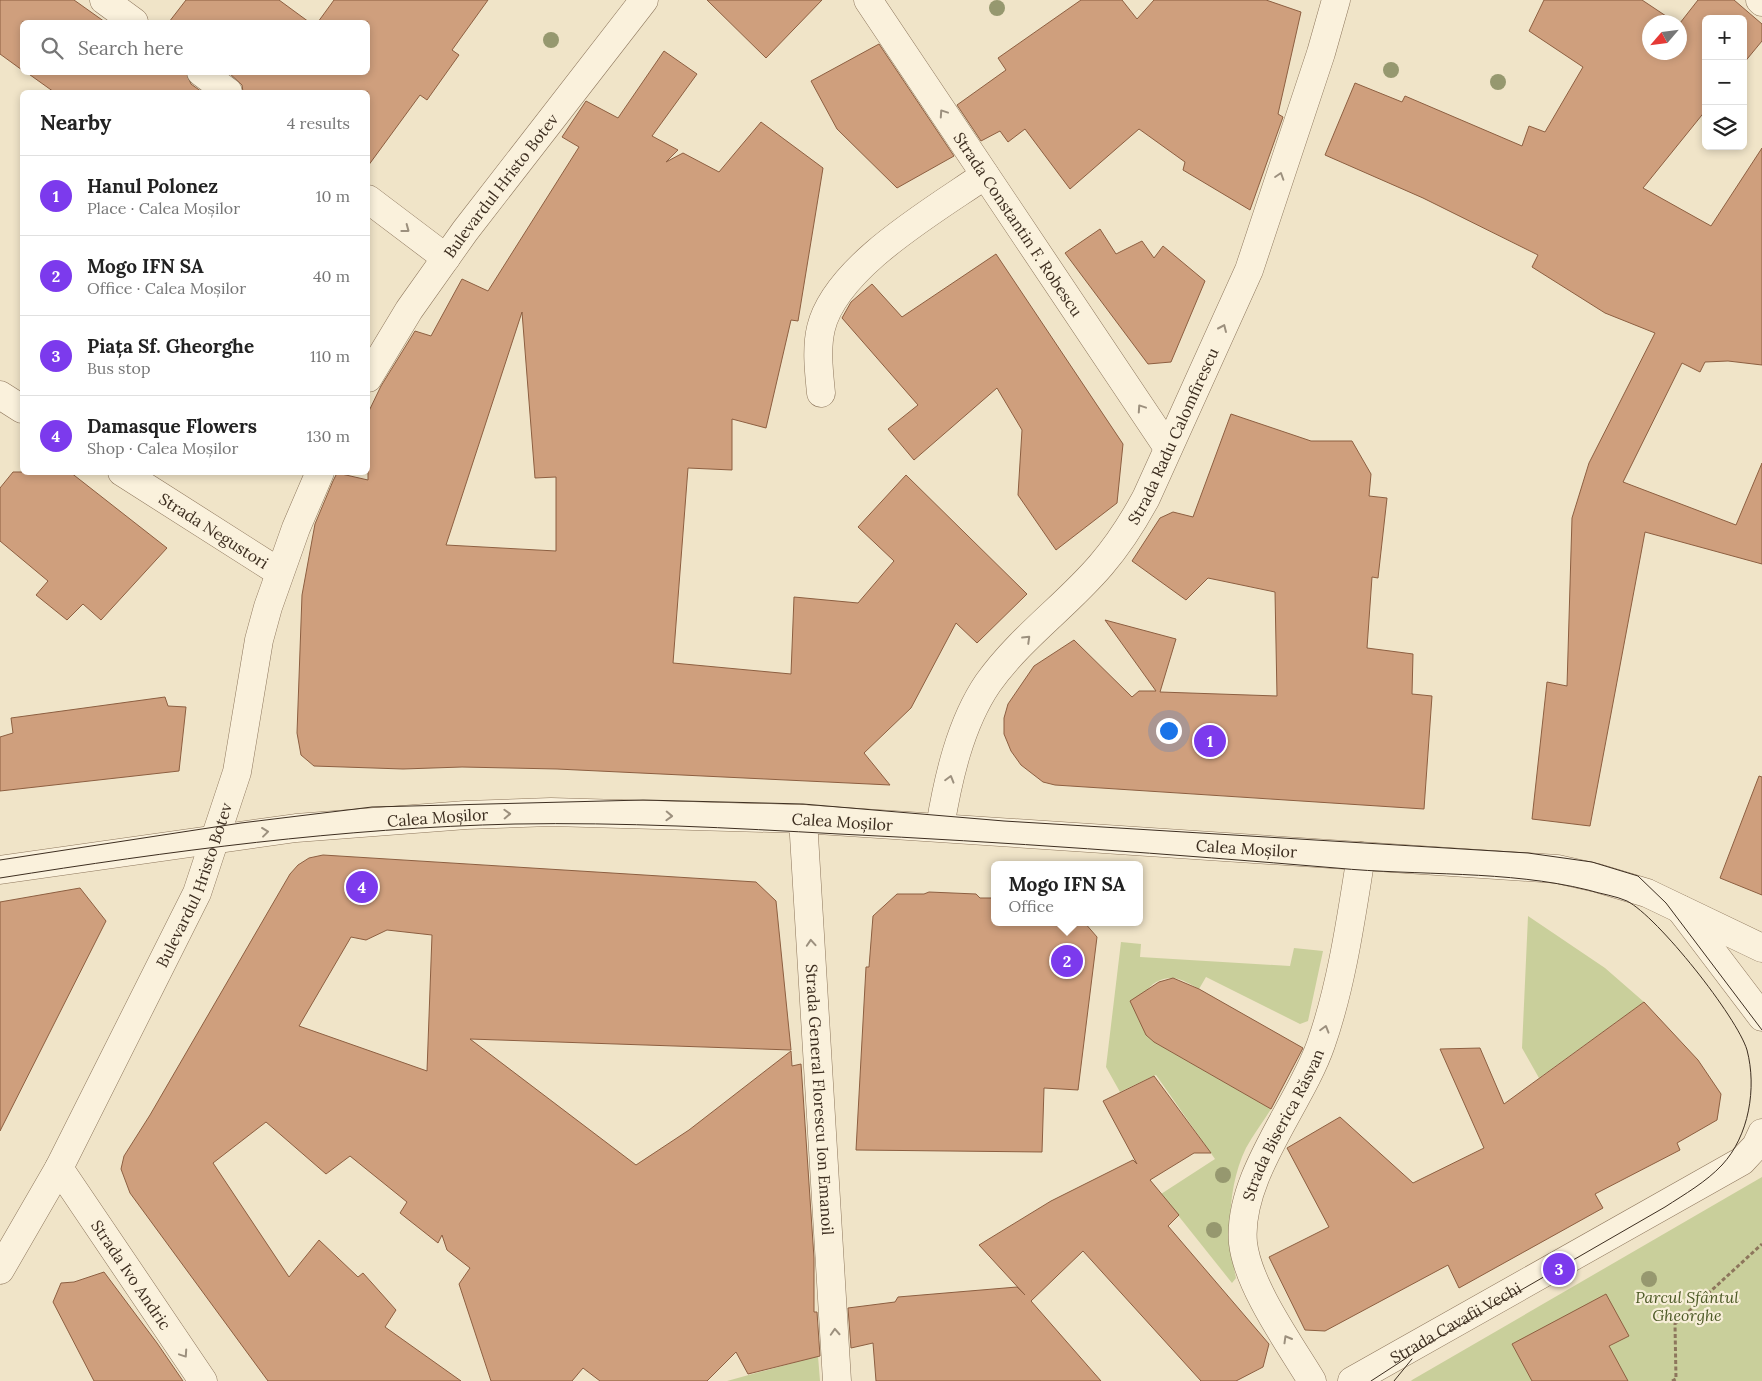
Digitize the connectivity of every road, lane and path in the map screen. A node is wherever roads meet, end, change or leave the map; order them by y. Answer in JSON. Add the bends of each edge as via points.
{"nodes":[{"id":1,"x":104,"y":0,"type":"edge"},
{"id":2,"x":644,"y":0,"type":"edge"},
{"id":3,"x":868,"y":0,"type":"edge"},
{"id":4,"x":1336,"y":0,"type":"edge"},
{"id":5,"x":131,"y":20,"type":"edge"},
{"id":6,"x":205,"y":75,"type":"edge"},
{"id":7,"x":225,"y":90,"type":"edge"},
{"id":8,"x":985,"y":175,"type":"junction"},
{"id":9,"x":370,"y":201,"type":"edge"},
{"id":10,"x":446,"y":258,"type":"junction"},
{"id":11,"x":370,"y":375,"type":"edge"},
{"id":12,"x":822,"y":393,"type":"dead end"},
{"id":13,"x":0,"y":394,"type":"edge"},
{"id":14,"x":20,"y":408,"type":"edge"},
{"id":15,"x":1168,"y":448,"type":"junction"},
{"id":16,"x":127,"y":475,"type":"edge"},
{"id":17,"x":319,"y":475,"type":"edge"},
{"id":18,"x":279,"y":572,"type":"junction"},
{"id":19,"x":803,"y":820,"type":"junction"},
{"id":20,"x":940,"y":827,"type":"junction"},
{"id":21,"x":217,"y":838,"type":"junction"},
{"id":22,"x":1361,"y":856,"type":"junction"},
{"id":23,"x":0,"y":870,"type":"edge"},
{"id":24,"x":1680,"y":909,"type":"junction"},
{"id":25,"x":1762,"y":948,"type":"edge"},
{"id":26,"x":1759,"y":1013,"type":"edge"},
{"id":27,"x":1762,"y":1037,"type":"edge"},
{"id":28,"x":1762,"y":1133,"type":"edge"},
{"id":29,"x":59,"y":1168,"type":"junction"},
{"id":30,"x":1762,"y":1244,"type":"edge"},
{"id":31,"x":0,"y":1270,"type":"edge"},
{"id":32,"x":1384,"y":1370,"type":"edge"},
{"id":33,"x":203,"y":1381,"type":"edge"},
{"id":34,"x":837,"y":1381,"type":"edge"},
{"id":35,"x":1312,"y":1381,"type":"edge"},
{"id":36,"x":1352,"y":1381,"type":"edge"},
{"id":37,"x":1672,"y":1381,"type":"edge"}],
"edges":[{"from":1,"to":5,"type":"street"},
{"from":2,"to":10,"type":"street","name":"Bulevardul Hristo Botev"},
{"from":8,"to":3,"type":"street","name":"Strada Constantin F. Robescu","one_way":true},
{"from":15,"to":4,"type":"street","name":"Strada Radu Calomfirescu","one_way":true,"via":[[1249,270]]},
{"from":6,"to":7,"type":"street"},
{"from":8,"to":12,"type":"street","via":[[891,241],[848,280],[830,305],[821,329],[819,371]]},
{"from":15,"to":8,"type":"street","name":"Strada Constantin F. Robescu","one_way":true},
{"from":9,"to":10,"type":"street","one_way":true},
{"from":10,"to":11,"type":"street","name":"Bulevardul Hristo Botev","via":[[409,310]]},
{"from":13,"to":14,"type":"street"},
{"from":20,"to":15,"type":"street","name":"Strada Radu Calomfirescu","one_way":true,"via":[[948,783],[964,732],[988,683],[1019,646],[1101,566],[1130,528]]},
{"from":16,"to":18,"type":"street","name":"Strada Negustori"},
{"from":17,"to":18,"type":"street","name":"Bulevardul Hristo Botev"},
{"from":18,"to":21,"type":"street","name":"Bulevardul Hristo Botev","via":[[258,640],[238,772]]},
{"from":19,"to":20,"type":"street","name":"Calea Moșilor"},
{"from":21,"to":19,"type":"street","name":"Calea Moșilor","one_way":true,"via":[[296,828],[551,812]]},
{"from":34,"to":19,"type":"street","name":"Strada General Florescu Ion Emanoil","one_way":true},
{"from":20,"to":22,"type":"street","name":"Calea Moșilor"},
{"from":21,"to":23,"type":"street","name":"Calea Moșilor"},
{"from":21,"to":29,"type":"street","name":"Bulevardul Hristo Botev","via":[[197,892]]},
{"from":22,"to":24,"type":"street","name":"Calea Moșilor","via":[[1557,869],[1627,886]]},
{"from":35,"to":22,"type":"street","name":"Strada Biserica Răsvan","one_way":true,"via":[[1258,1289],[1247,1262],[1243,1242],[1245,1209],[1260,1168],[1321,1045],[1350,923]]},
{"from":24,"to":25,"type":"street","name":"Calea Moșilor"},
{"from":24,"to":26,"type":"street","name":"Calea Moșilor"},
{"from":26,"to":27,"type":"street"},
{"from":28,"to":32,"type":"street","name":"Strada Cavafii Vechi","via":[[1756,1146],[1742,1161]]},
{"from":29,"to":31,"type":"street","name":"Bulevardul Hristo Botev"},
{"from":29,"to":33,"type":"street","name":"Strada Ivo Andric","one_way":true},
{"from":30,"to":37,"type":"path","via":[[1675,1324],[1676,1379]]},
{"from":32,"to":36,"type":"street","name":"Strada Cavafii Vechi"}]}
